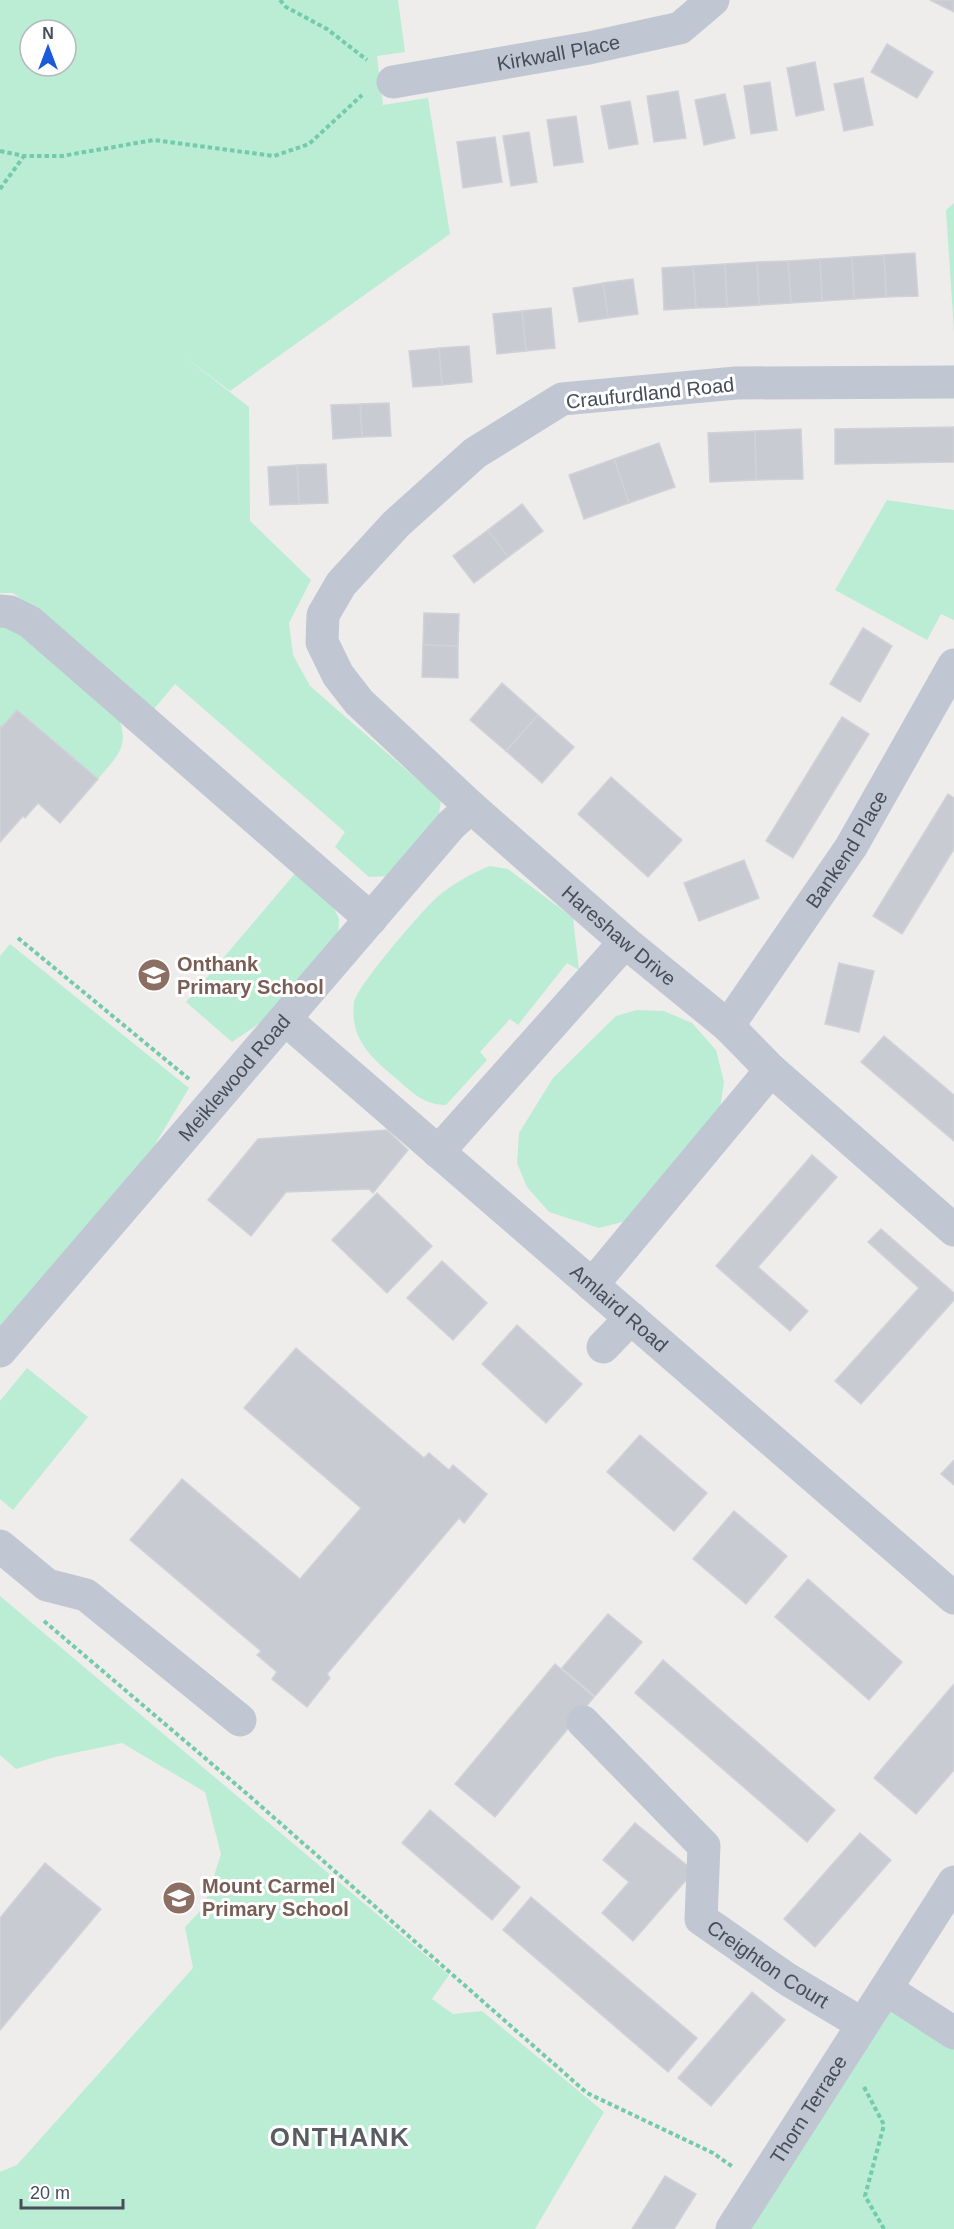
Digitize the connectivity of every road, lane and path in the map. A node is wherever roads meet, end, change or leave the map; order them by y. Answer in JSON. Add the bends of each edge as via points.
{"nodes":[{"id":1,"x":280,"y":0,"type":"edge"},
{"id":2,"x":713,"y":0,"type":"edge"},
{"id":3,"x":393,"y":82,"type":"junction"},
{"id":4,"x":0,"y":151,"type":"edge"},
{"id":5,"x":24,"y":156,"type":"junction"},
{"id":6,"x":0,"y":189,"type":"edge"},
{"id":7,"x":954,"y":382,"type":"edge"},
{"id":8,"x":0,"y":610,"type":"edge"},
{"id":9,"x":323,"y":615,"type":"joint"},
{"id":10,"x":954,"y":665,"type":"edge"},
{"id":11,"x":471,"y":807,"type":"junction"},
{"id":12,"x":371,"y":919,"type":"junction"},
{"id":13,"x":18,"y":938,"type":"dead end"},
{"id":14,"x":625,"y":942,"type":"junction"},
{"id":15,"x":285,"y":1019,"type":"junction"},
{"id":16,"x":728,"y":1026,"type":"junction"},
{"id":17,"x":771,"y":1070,"type":"junction"},
{"id":18,"x":215,"y":1101,"type":"junction"},
{"id":19,"x":438,"y":1152,"type":"junction"},
{"id":20,"x":954,"y":1230,"type":"edge"},
{"id":21,"x":592,"y":1285,"type":"junction"},
{"id":22,"x":631,"y":1318,"type":"junction"},
{"id":23,"x":603,"y":1347,"type":"dead end"},
{"id":24,"x":0,"y":1352,"type":"edge"},
{"id":25,"x":0,"y":1546,"type":"edge"},
{"id":26,"x":954,"y":1598,"type":"edge"},
{"id":27,"x":36,"y":1615,"type":"dead end"},
{"id":28,"x":240,"y":1720,"type":"dead end"},
{"id":29,"x":583,"y":1722,"type":"dead end"},
{"id":30,"x":954,"y":1882,"type":"edge"},
{"id":31,"x":886,"y":1989,"type":"junction"},
{"id":32,"x":954,"y":2033,"type":"edge"},
{"id":33,"x":853,"y":2037,"type":"junction"},
{"id":34,"x":761,"y":2186,"type":"junction"},
{"id":35,"x":732,"y":2229,"type":"edge"},
{"id":36,"x":884,"y":2229,"type":"edge"}],
"edges":[{"from":1,"to":3,"type":"path","via":[[286,8],[327,29]]},
{"from":2,"to":3,"type":"street","name":"Kirkwall Place","via":[[680,28]]},
{"from":3,"to":5,"type":"path","via":[[369,89],[309,144],[274,156],[154,140],[62,156]]},
{"from":4,"to":5,"type":"path"},
{"from":5,"to":6,"type":"path"},
{"from":7,"to":9,"type":"street","name":"Craufurdland Road","via":[[736,383],[562,399],[475,453],[396,524],[341,584]]},
{"from":8,"to":12,"type":"street","via":[[30,622]]},
{"from":9,"to":11,"type":"street","name":"Hareshaw Drive","via":[[322,642],[338,675],[359,702]]},
{"from":10,"to":16,"type":"street","name":"Bankend Place","via":[[851,847]]},
{"from":11,"to":12,"type":"street","name":"Meiklewood Road"},
{"from":11,"to":14,"type":"street","name":"Hareshaw Drive"},
{"from":12,"to":15,"type":"street","name":"Meiklewood Road"},
{"from":13,"to":18,"type":"path"},
{"from":14,"to":16,"type":"street","name":"Hareshaw Drive"},
{"from":14,"to":19,"type":"street"},
{"from":15,"to":18,"type":"street","name":"Meiklewood Road"},
{"from":15,"to":19,"type":"street","name":"Amlaird Road"},
{"from":16,"to":17,"type":"street","name":"Hareshaw Drive"},
{"from":17,"to":20,"type":"street","name":"Hareshaw Drive"},
{"from":17,"to":21,"type":"street"},
{"from":18,"to":24,"type":"street","name":"Meiklewood Road"},
{"from":19,"to":21,"type":"street","name":"Amlaird Road"},
{"from":21,"to":22,"type":"street","name":"Amlaird Road"},
{"from":22,"to":23,"type":"street"},
{"from":22,"to":26,"type":"street","name":"Amlaird Road"},
{"from":25,"to":28,"type":"street","via":[[47,1585],[86,1595]]},
{"from":27,"to":34,"type":"path","via":[[246,1792],[587,2093],[713,2153]]},
{"from":29,"to":33,"type":"street","name":"Creighton Court","via":[[704,1846],[701,1919],[787,1980]]},
{"from":30,"to":31,"type":"street","name":"Thorn Terrace"},
{"from":31,"to":32,"type":"street"},
{"from":31,"to":33,"type":"street","name":"Thorn Terrace"},
{"from":33,"to":34,"type":"street","name":"Thorn Terrace"},
{"from":33,"to":36,"type":"path","via":[[884,2125],[866,2196]]},
{"from":34,"to":35,"type":"street","name":"Thorn Terrace"}]}
